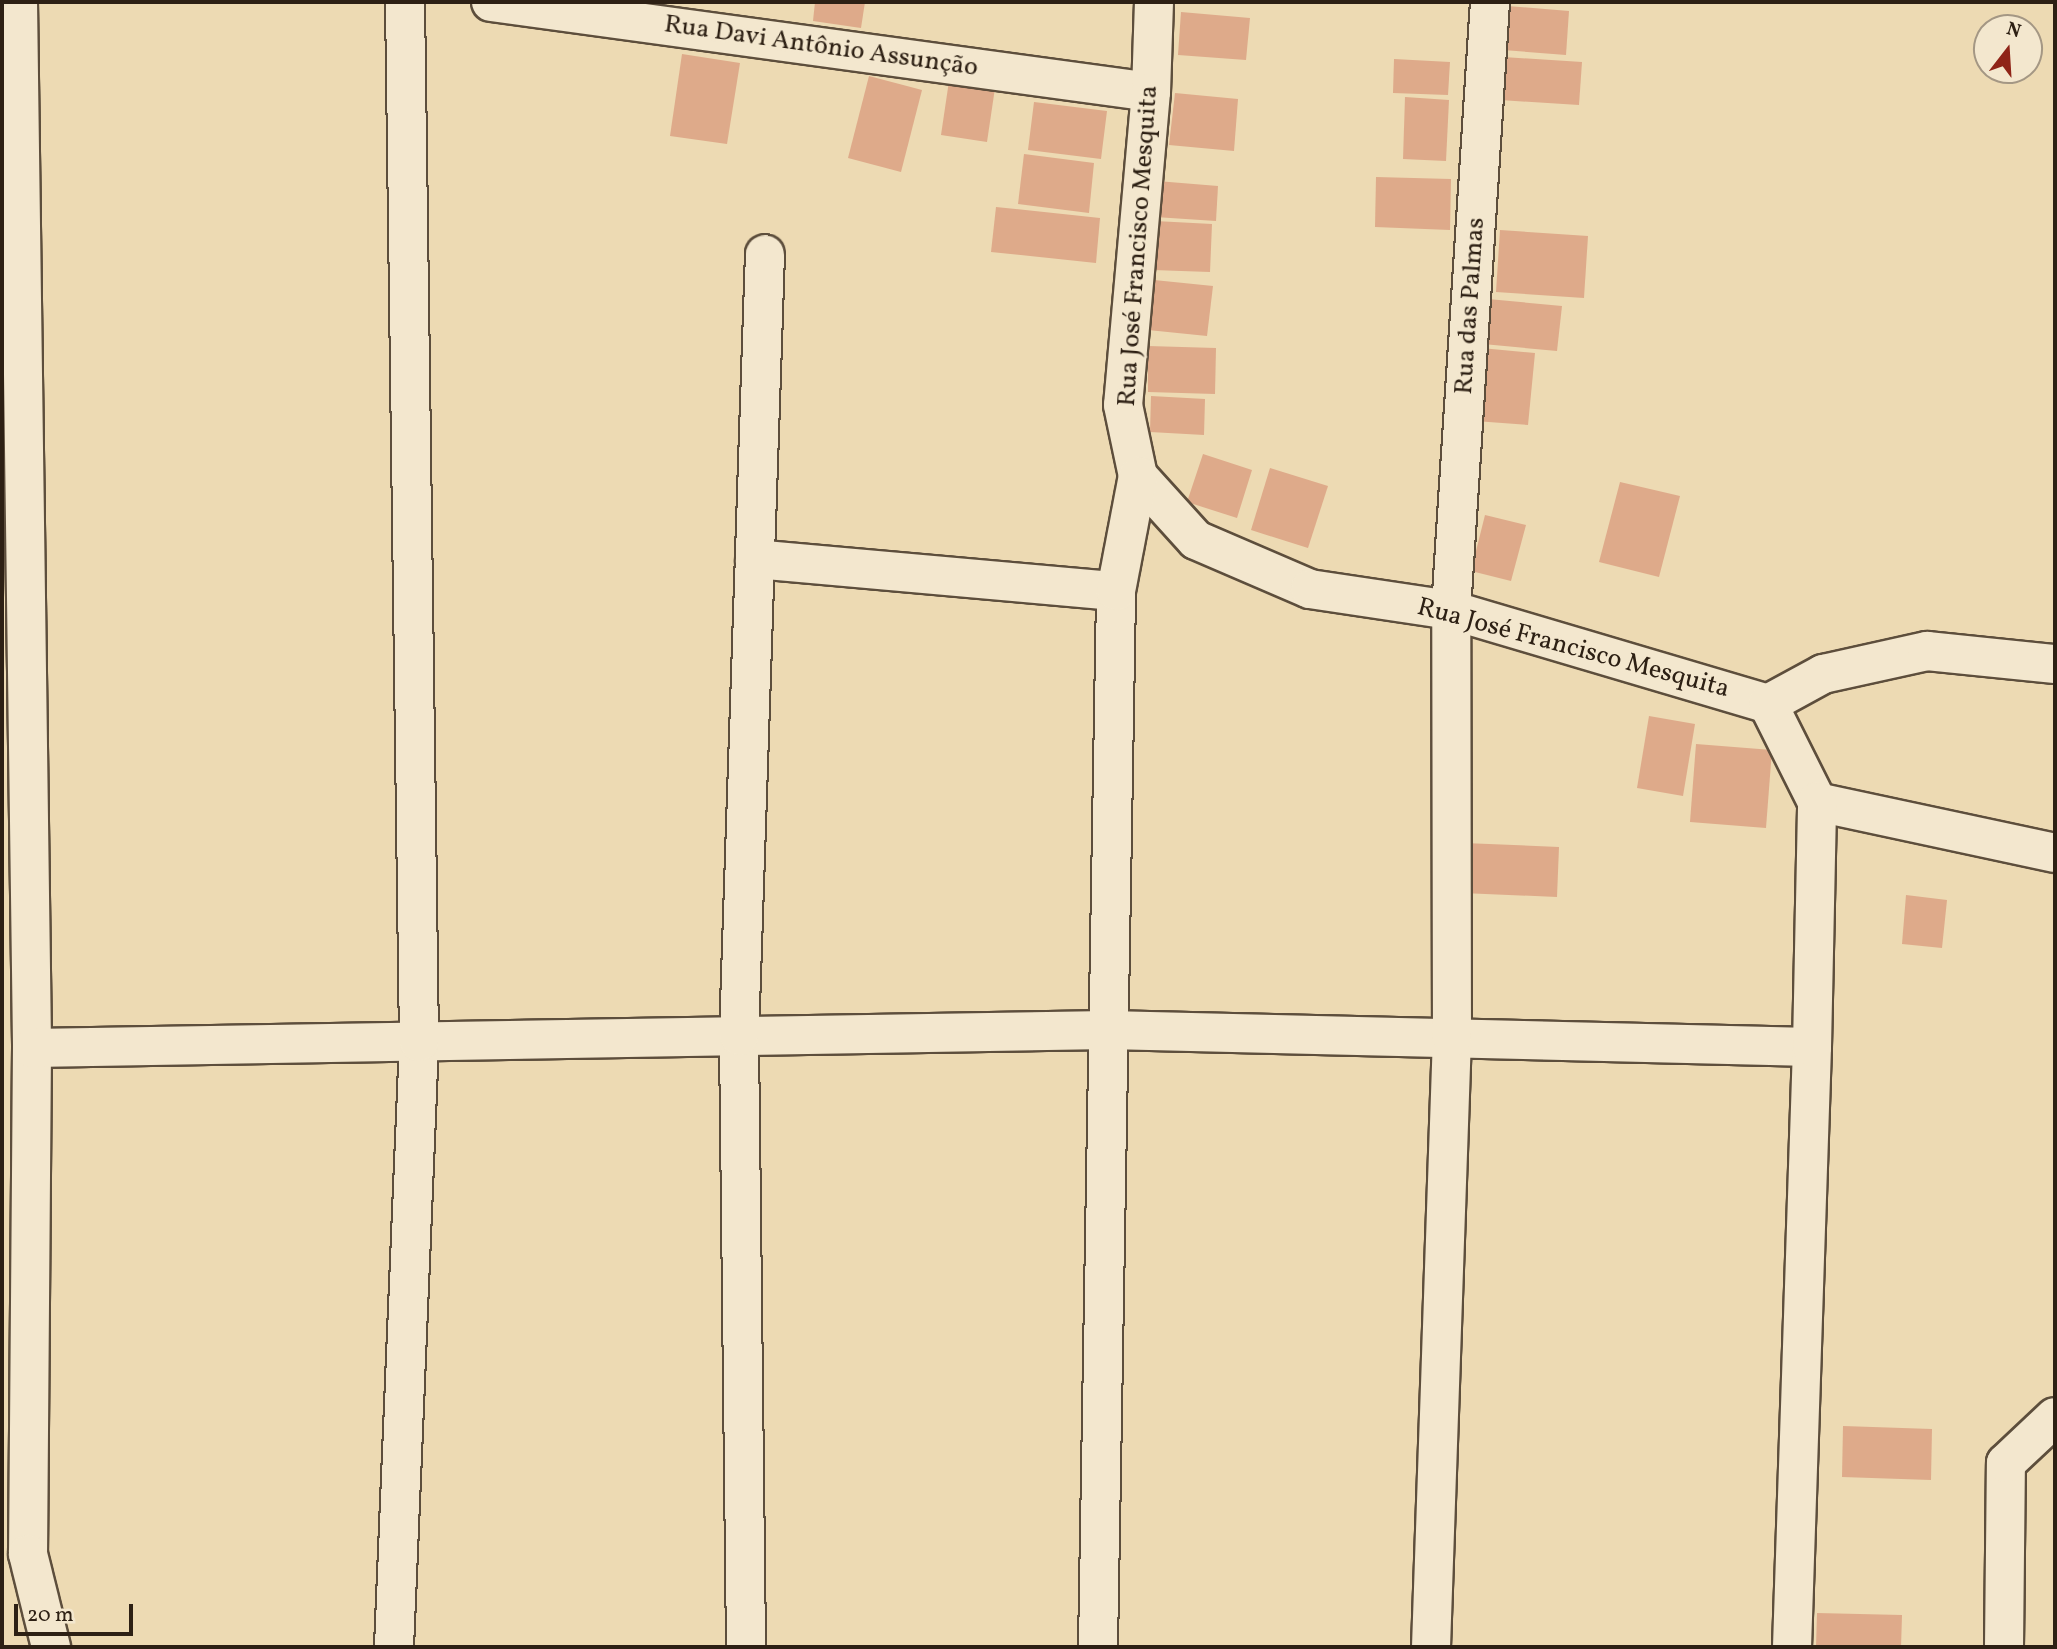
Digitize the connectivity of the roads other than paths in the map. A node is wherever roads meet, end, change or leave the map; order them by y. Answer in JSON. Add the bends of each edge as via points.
{"nodes":[{"id":1,"x":18,"y":2,"type":"edge"},
{"id":2,"x":405,"y":2,"type":"edge"},
{"id":3,"x":491,"y":2,"type":"edge"},
{"id":4,"x":1154,"y":2,"type":"edge"},
{"id":5,"x":1490,"y":2,"type":"edge"},
{"id":6,"x":1151,"y":92,"type":"junction"},
{"id":7,"x":765,"y":254,"type":"dead end"},
{"id":8,"x":1138,"y":476,"type":"junction"},
{"id":9,"x":755,"y":559,"type":"junction"},
{"id":10,"x":1116,"y":591,"type":"junction"},
{"id":11,"x":1451,"y":610,"type":"junction"},
{"id":12,"x":2055,"y":664,"type":"edge"},
{"id":13,"x":1769,"y":704,"type":"junction"},
{"id":14,"x":1817,"y":802,"type":"junction"},
{"id":15,"x":2055,"y":853,"type":"edge"},
{"id":16,"x":1108,"y":1030,"type":"junction"},
{"id":17,"x":739,"y":1037,"type":"junction"},
{"id":18,"x":1452,"y":1037,"type":"junction"},
{"id":19,"x":419,"y":1042,"type":"junction"},
{"id":20,"x":1812,"y":1046,"type":"junction"},
{"id":21,"x":32,"y":1048,"type":"junction"},
{"id":22,"x":2055,"y":1418,"type":"edge"},
{"id":23,"x":51,"y":1647,"type":"edge"},
{"id":24,"x":394,"y":1647,"type":"edge"},
{"id":25,"x":746,"y":1647,"type":"edge"},
{"id":26,"x":1098,"y":1647,"type":"edge"},
{"id":27,"x":1431,"y":1647,"type":"edge"},
{"id":28,"x":1791,"y":1647,"type":"edge"},
{"id":29,"x":2004,"y":1647,"type":"edge"}],
"edges":[{"from":1,"to":21,"type":"street"},
{"from":2,"to":19,"type":"street"},
{"from":3,"to":6,"type":"street","name":"Rua Davi Antônio Assunção"},
{"from":4,"to":6,"type":"street","name":"Rua José Francisco Mesquita"},
{"from":5,"to":11,"type":"street","name":"Rua das Palmas"},
{"from":6,"to":8,"type":"street","name":"Rua José Francisco Mesquita","via":[[1123,405]]},
{"from":7,"to":9,"type":"street"},
{"from":8,"to":10,"type":"street"},
{"from":8,"to":11,"type":"street","name":"Rua José Francisco Mesquita","via":[[1196,540],[1310,589]]},
{"from":9,"to":10,"type":"street"},
{"from":9,"to":17,"type":"street"},
{"from":10,"to":16,"type":"street"},
{"from":11,"to":13,"type":"street","name":"Rua José Francisco Mesquita"},
{"from":11,"to":18,"type":"street","name":"Rua das Palmas"},
{"from":12,"to":13,"type":"street","via":[[1927,651],[1823,674]]},
{"from":13,"to":14,"type":"street"},
{"from":14,"to":15,"type":"street"},
{"from":14,"to":20,"type":"street"},
{"from":16,"to":17,"type":"street"},
{"from":16,"to":18,"type":"street"},
{"from":16,"to":26,"type":"street"},
{"from":17,"to":19,"type":"street"},
{"from":17,"to":25,"type":"street"},
{"from":18,"to":20,"type":"street"},
{"from":18,"to":27,"type":"street","name":"Rua das Palmas"},
{"from":19,"to":21,"type":"street"},
{"from":19,"to":24,"type":"street"},
{"from":20,"to":28,"type":"street"},
{"from":21,"to":23,"type":"street","via":[[28,1555]]},
{"from":22,"to":29,"type":"street","via":[[2006,1463]]}]}
